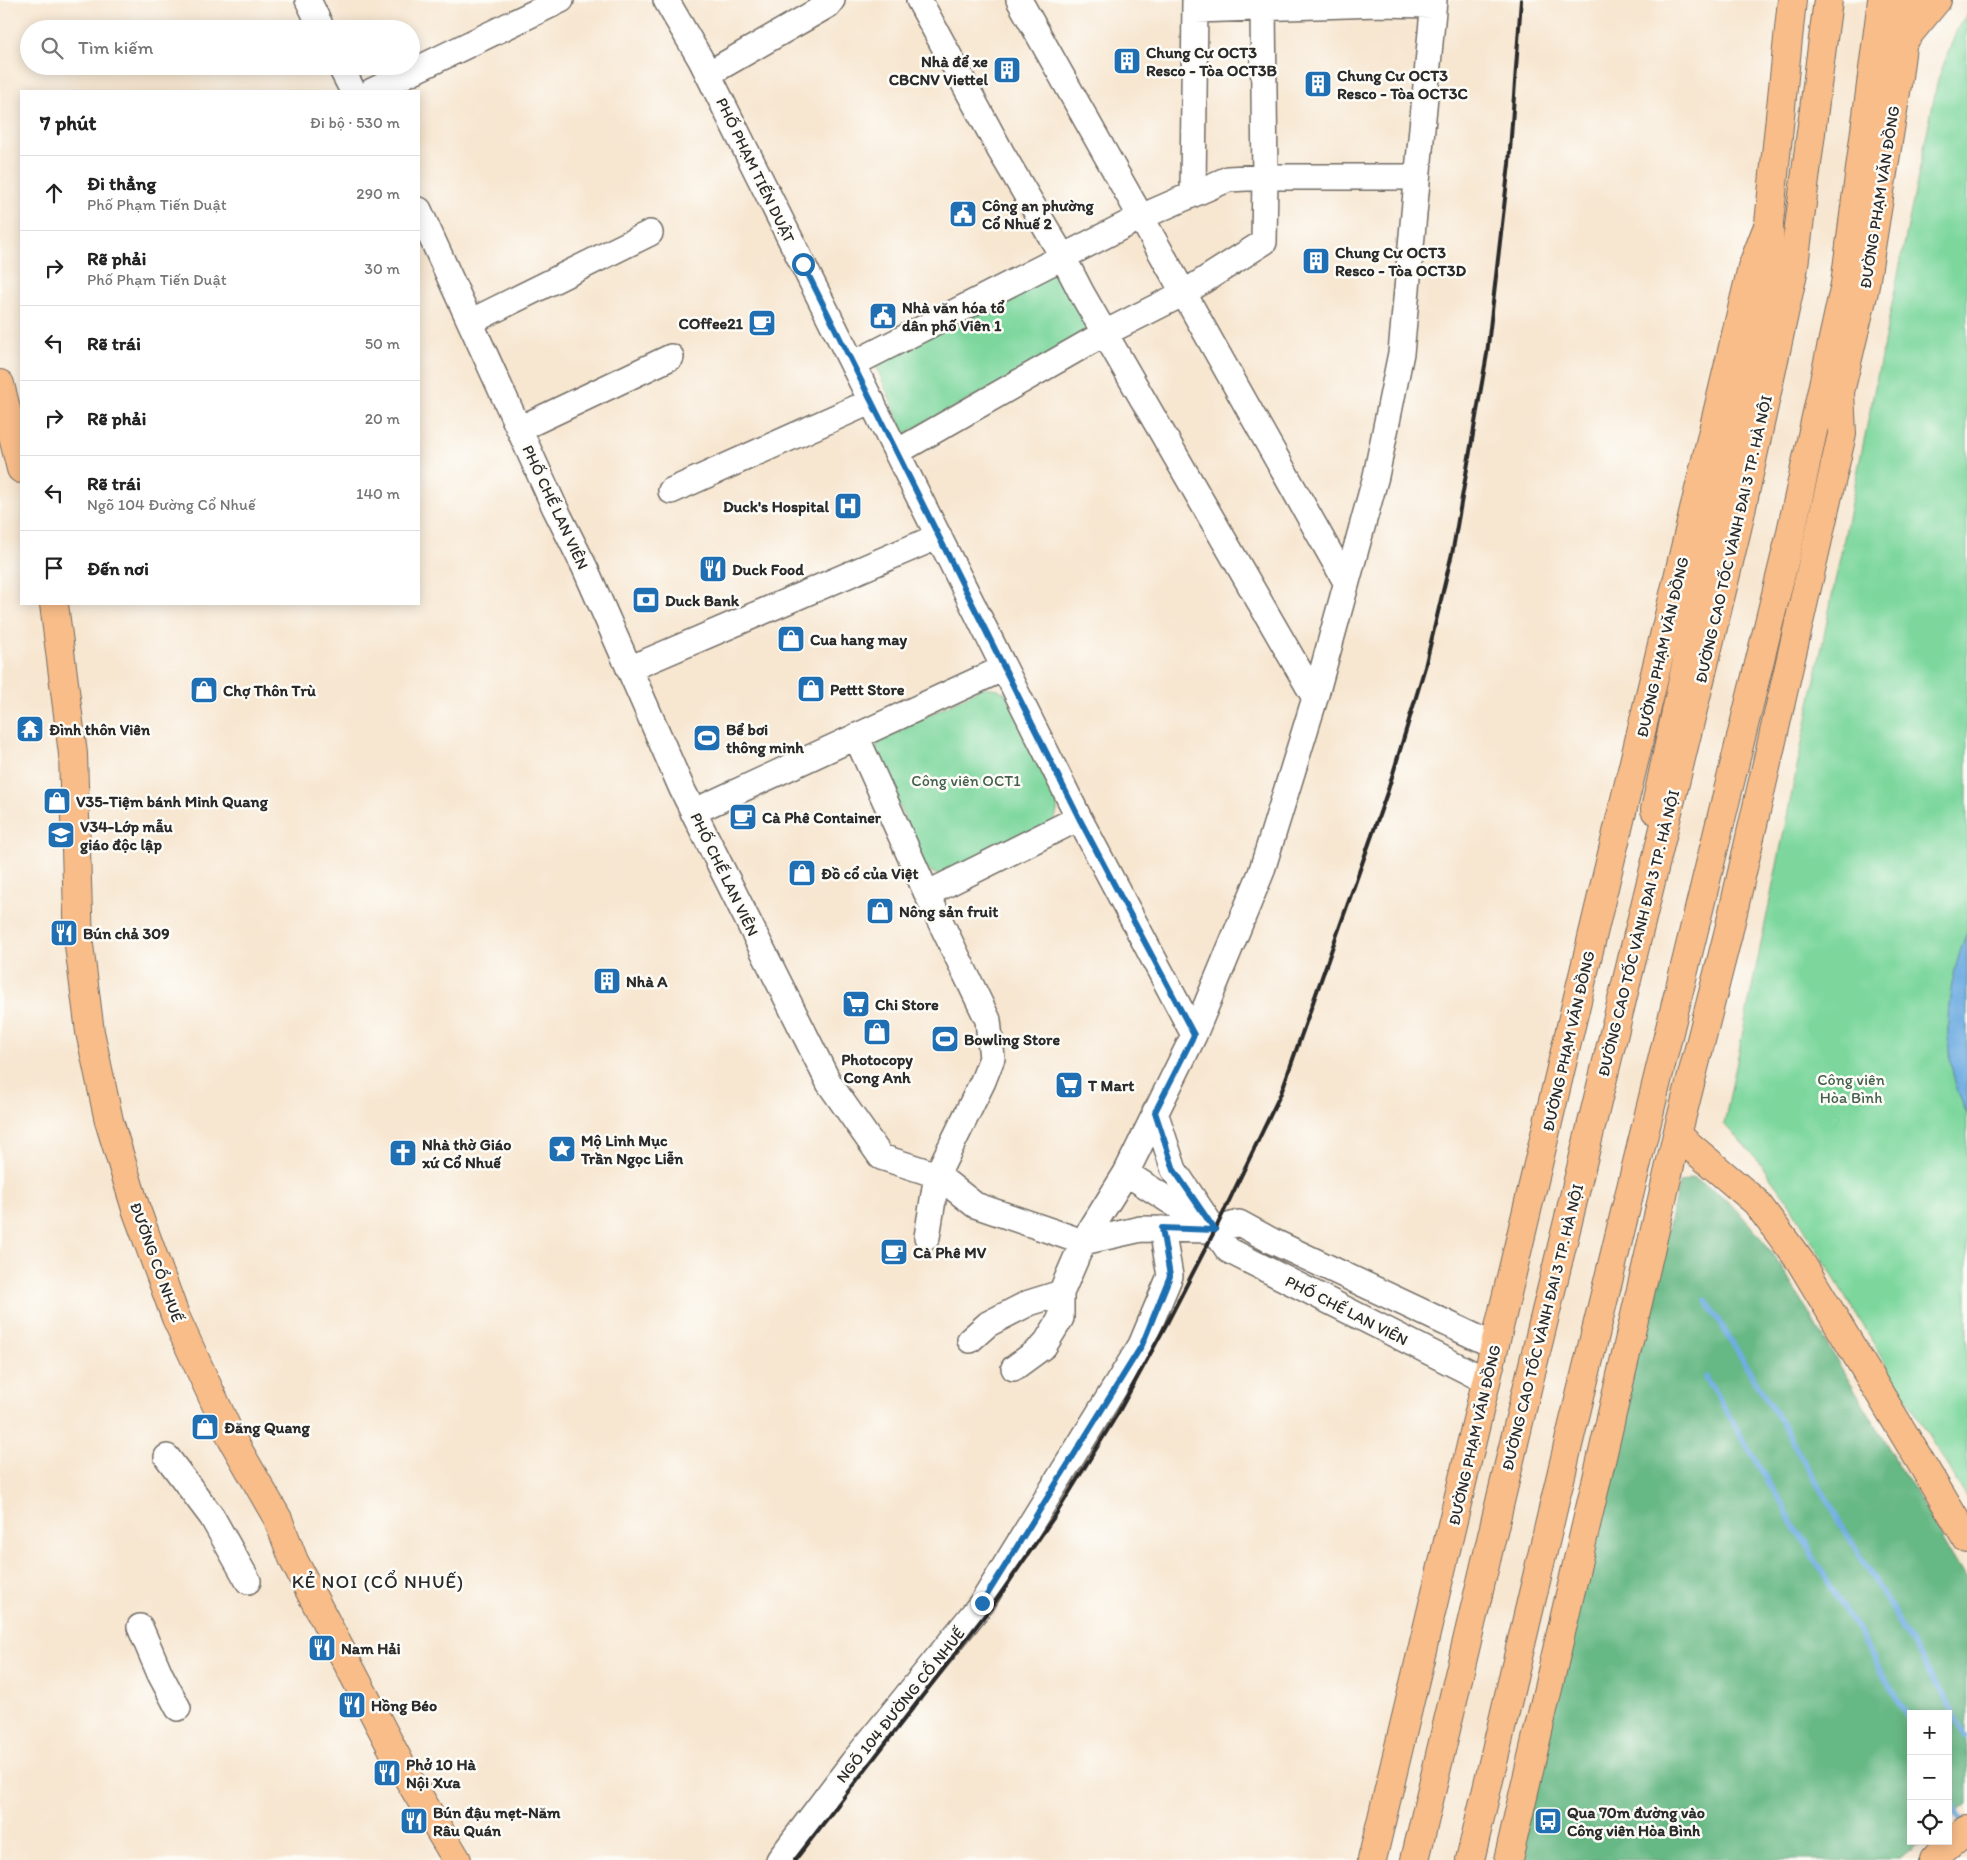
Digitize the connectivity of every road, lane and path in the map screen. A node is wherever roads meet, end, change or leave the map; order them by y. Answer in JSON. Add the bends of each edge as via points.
{"nodes":[{"id":1,"x":308,"y":0,"type":"edge"},
{"id":2,"x":561,"y":0,"type":"edge"},
{"id":3,"x":666,"y":0,"type":"edge"},
{"id":4,"x":832,"y":0,"type":"edge"},
{"id":5,"x":919,"y":0,"type":"edge"},
{"id":6,"x":1018,"y":0,"type":"edge"},
{"id":7,"x":1792,"y":0,"type":"edge"},
{"id":8,"x":1828,"y":0,"type":"edge"},
{"id":9,"x":1882,"y":0,"type":"edge"},
{"id":10,"x":1908,"y":0,"type":"edge"},
{"id":11,"x":1937,"y":0,"type":"edge"},
{"id":12,"x":1433,"y":2,"type":"edge"},
{"id":13,"x":1196,"y":5,"type":"edge"},
{"id":14,"x":1263,"y":8,"type":"junction"},
{"id":15,"x":318,"y":20,"type":"edge"},
{"id":16,"x":1903,"y":41,"type":"junction"},
{"id":17,"x":420,"y":68,"type":"edge"},
{"id":18,"x":708,"y":74,"type":"junction"},
{"id":19,"x":344,"y":75,"type":"edge"},
{"id":20,"x":405,"y":75,"type":"edge"},
{"id":21,"x":352,"y":90,"type":"edge"},
{"id":22,"x":374,"y":90,"type":"edge"},
{"id":23,"x":1417,"y":176,"type":"junction"},
{"id":24,"x":1266,"y":177,"type":"junction"},
{"id":25,"x":1194,"y":193,"type":"junction"},
{"id":26,"x":420,"y":212,"type":"edge"},
{"id":27,"x":1142,"y":217,"type":"junction"},
{"id":28,"x":1769,"y":223,"type":"junction"},
{"id":29,"x":650,"y":233,"type":"dead end"},
{"id":30,"x":1063,"y":256,"type":"junction"},
{"id":31,"x":1184,"y":293,"type":"junction"},
{"id":32,"x":470,"y":322,"type":"junction"},
{"id":33,"x":1104,"y":333,"type":"junction"},
{"id":34,"x":671,"y":356,"type":"dead end"},
{"id":35,"x":853,"y":364,"type":"junction"},
{"id":36,"x":0,"y":384,"type":"edge"},
{"id":37,"x":1840,"y":392,"type":"junction"},
{"id":38,"x":872,"y":401,"type":"junction"},
{"id":39,"x":519,"y":429,"type":"junction"},
{"id":40,"x":896,"y":452,"type":"junction"},
{"id":41,"x":20,"y":465,"type":"edge"},
{"id":42,"x":671,"y":491,"type":"dead end"},
{"id":43,"x":939,"y":536,"type":"junction"},
{"id":44,"x":1346,"y":582,"type":"junction"},
{"id":45,"x":54,"y":605,"type":"edge"},
{"id":46,"x":1004,"y":668,"type":"junction"},
{"id":47,"x":629,"y":669,"type":"junction"},
{"id":48,"x":1315,"y":698,"type":"junction"},
{"id":49,"x":856,"y":736,"type":"junction"},
{"id":50,"x":694,"y":812,"type":"junction"},
{"id":51,"x":1079,"y":818,"type":"junction"},
{"id":52,"x":927,"y":894,"type":"junction"},
{"id":53,"x":1194,"y":1035,"type":"junction"},
{"id":54,"x":1155,"y":1112,"type":"junction"},
{"id":55,"x":1677,"y":1135,"type":"junction"},
{"id":56,"x":1126,"y":1173,"type":"junction"},
{"id":57,"x":938,"y":1175,"type":"junction"},
{"id":58,"x":1162,"y":1228,"type":"junction"},
{"id":59,"x":1215,"y":1230,"type":"junction"},
{"id":60,"x":927,"y":1237,"type":"dead end"},
{"id":61,"x":1083,"y":1242,"type":"junction"},
{"id":62,"x":1061,"y":1294,"type":"junction"},
{"id":63,"x":970,"y":1340,"type":"dead end"},
{"id":64,"x":1495,"y":1346,"type":"junction"},
{"id":65,"x":1014,"y":1368,"type":"dead end"},
{"id":66,"x":1487,"y":1381,"type":"junction"},
{"id":67,"x":167,"y":1457,"type":"dead end"},
{"id":68,"x":1967,"y":1539,"type":"edge"},
{"id":69,"x":248,"y":1581,"type":"dead end"},
{"id":70,"x":140,"y":1627,"type":"dead end"},
{"id":71,"x":178,"y":1708,"type":"dead end"},
{"id":72,"x":457,"y":1860,"type":"edge"},
{"id":73,"x":778,"y":1860,"type":"edge"},
{"id":74,"x":1372,"y":1860,"type":"edge"},
{"id":75,"x":1407,"y":1860,"type":"edge"},
{"id":76,"x":1415,"y":1860,"type":"edge"},
{"id":77,"x":1470,"y":1860,"type":"edge"},
{"id":78,"x":1474,"y":1860,"type":"edge"},
{"id":79,"x":1508,"y":1860,"type":"edge"}],
"edges":[{"from":1,"to":15,"type":"street"},
{"from":2,"to":17,"type":"street"},
{"from":3,"to":18,"type":"street","name":"PHỐ PHẠM TIẾN DUẬT"},
{"from":4,"to":18,"type":"street"},
{"from":5,"to":30,"type":"street","via":[[1000,152]]},
{"from":6,"to":27,"type":"street"},
{"from":7,"to":28,"type":"main road","name":"ĐƯỜNG PHẠM VĂN ĐỒNG"},
{"from":8,"to":76,"type":"main road","name":"ĐƯỜNG CAO TỐC VÀNH ĐAI 3 TP. HÀ NỘI","via":[[1793,273],[1737,529]]},
{"from":9,"to":77,"type":"main road","via":[[1845,284],[1791,532]]},
{"from":10,"to":16,"type":"main road","name":"ĐƯỜNG PHẠM VĂN ĐỒNG"},
{"from":11,"to":16,"type":"main road"},
{"from":12,"to":14,"type":"street"},
{"from":12,"to":23,"type":"street"},
{"from":13,"to":14,"type":"street"},
{"from":13,"to":25,"type":"street"},
{"from":14,"to":24,"type":"street"},
{"from":16,"to":37,"type":"main road","name":"ĐƯỜNG PHẠM VĂN ĐỒNG","via":[[1864,291]]},
{"from":18,"to":35,"type":"street","name":"PHỐ PHẠM TIẾN DUẬT"},
{"from":19,"to":21,"type":"street"},
{"from":20,"to":22,"type":"street"},
{"from":23,"to":24,"type":"street"},
{"from":23,"to":44,"type":"street","via":[[1401,353],[1376,476]]},
{"from":24,"to":25,"type":"street","via":[[1228,179]]},
{"from":24,"to":31,"type":"street","via":[[1264,242]]},
{"from":25,"to":27,"type":"street"},
{"from":26,"to":32,"type":"street","name":"PHỐ CHẾ LAN VIÊN"},
{"from":27,"to":30,"type":"street"},
{"from":27,"to":31,"type":"street"},
{"from":28,"to":64,"type":"main road","name":"ĐƯỜNG PHẠM VĂN ĐỒNG","via":[[1752,267]]},
{"from":28,"to":75,"type":"main road","name":"ĐƯỜNG PHẠM VĂN ĐỒNG","via":[[1771,269],[1634,910]]},
{"from":29,"to":32,"type":"street"},
{"from":30,"to":33,"type":"street"},
{"from":30,"to":35,"type":"street"},
{"from":31,"to":33,"type":"street"},
{"from":31,"to":44,"type":"street"},
{"from":32,"to":39,"type":"street","name":"PHỐ CHẾ LAN VIÊN"},
{"from":33,"to":40,"type":"street"},
{"from":33,"to":48,"type":"street"},
{"from":34,"to":39,"type":"street"},
{"from":35,"to":38,"type":"street","name":"PHỐ PHẠM TIẾN DUẬT"},
{"from":36,"to":41,"type":"main road"},
{"from":37,"to":55,"type":"main road","name":"ĐƯỜNG PHẠM VĂN ĐỒNG","via":[[1842,434],[1728,934]]},
{"from":37,"to":78,"type":"main road","name":"ĐƯỜNG PHẠM VĂN ĐỒNG","via":[[1818,429],[1694,930]]},
{"from":38,"to":40,"type":"street","name":"PHỐ PHẠM TIẾN DUẬT"},
{"from":38,"to":42,"type":"street"},
{"from":39,"to":47,"type":"street","name":"PHỐ CHẾ LAN VIÊN"},
{"from":40,"to":43,"type":"street","name":"PHỐ PHẠM TIẾN DUẬT"},
{"from":43,"to":46,"type":"street","name":"PHỐ PHẠM TIẾN DUẬT"},
{"from":43,"to":47,"type":"street"},
{"from":44,"to":48,"type":"street"},
{"from":45,"to":72,"type":"main road","name":"ĐƯỜNG CỔ NHUẾ","via":[[73,754],[79,945],[90,1032],[109,1121],[136,1209],[176,1318],[232,1439],[278,1519],[294,1561],[405,1773]]},
{"from":46,"to":49,"type":"street"},
{"from":46,"to":51,"type":"street","name":"PHỐ PHẠM TIẾN DUẬT"},
{"from":47,"to":50,"type":"street","name":"PHỐ CHẾ LAN VIÊN"},
{"from":48,"to":53,"type":"street","via":[[1260,874]]},
{"from":49,"to":50,"type":"street"},
{"from":49,"to":52,"type":"street"},
{"from":50,"to":57,"type":"street","name":"PHỐ CHẾ LAN VIÊN","via":[[829,1083],[881,1157]]},
{"from":51,"to":52,"type":"street"},
{"from":51,"to":53,"type":"street","name":"PHỐ PHẠM TIẾN DUẬT"},
{"from":52,"to":57,"type":"street","via":[[988,1020],[992,1058]]},
{"from":53,"to":54,"type":"street"},
{"from":54,"to":56,"type":"street"},
{"from":54,"to":59,"type":"street","via":[[1174,1170]]},
{"from":55,"to":68,"type":"main road","via":[[1756,1202],[1800,1261]]},
{"from":55,"to":79,"type":"main road","name":"ĐƯỜNG PHẠM VĂN ĐỒNG"},
{"from":56,"to":59,"type":"street","name":"PHỐ CHẾ LAN VIÊN"},
{"from":56,"to":61,"type":"street"},
{"from":57,"to":60,"type":"street"},
{"from":57,"to":61,"type":"street","name":"PHỐ CHẾ LAN VIÊN","via":[[975,1205]]},
{"from":58,"to":59,"type":"street"},
{"from":58,"to":61,"type":"street","via":[[1142,1228]]},
{"from":58,"to":73,"type":"street","name":"NGÕ 104 ĐƯỜNG CỔ NHUẾ","via":[[1170,1276],[1142,1345],[982,1603]]},
{"from":59,"to":64,"type":"street","name":"PHỐ CHẾ LAN VIÊN","via":[[1239,1223]]},
{"from":59,"to":66,"type":"street","name":"PHỐ CHẾ LAN VIÊN","via":[[1228,1250]]},
{"from":61,"to":62,"type":"street"},
{"from":62,"to":63,"type":"street","via":[[1028,1303],[988,1324]]},
{"from":62,"to":65,"type":"street","via":[[1061,1318],[1044,1346]]},
{"from":64,"to":66,"type":"main road","name":"ĐƯỜNG PHẠM VĂN ĐỒNG"},
{"from":66,"to":74,"type":"main road","name":"ĐƯỜNG PHẠM VĂN ĐỒNG"},
{"from":67,"to":69,"type":"street","via":[[212,1517]]},
{"from":70,"to":71,"type":"street"}]}
